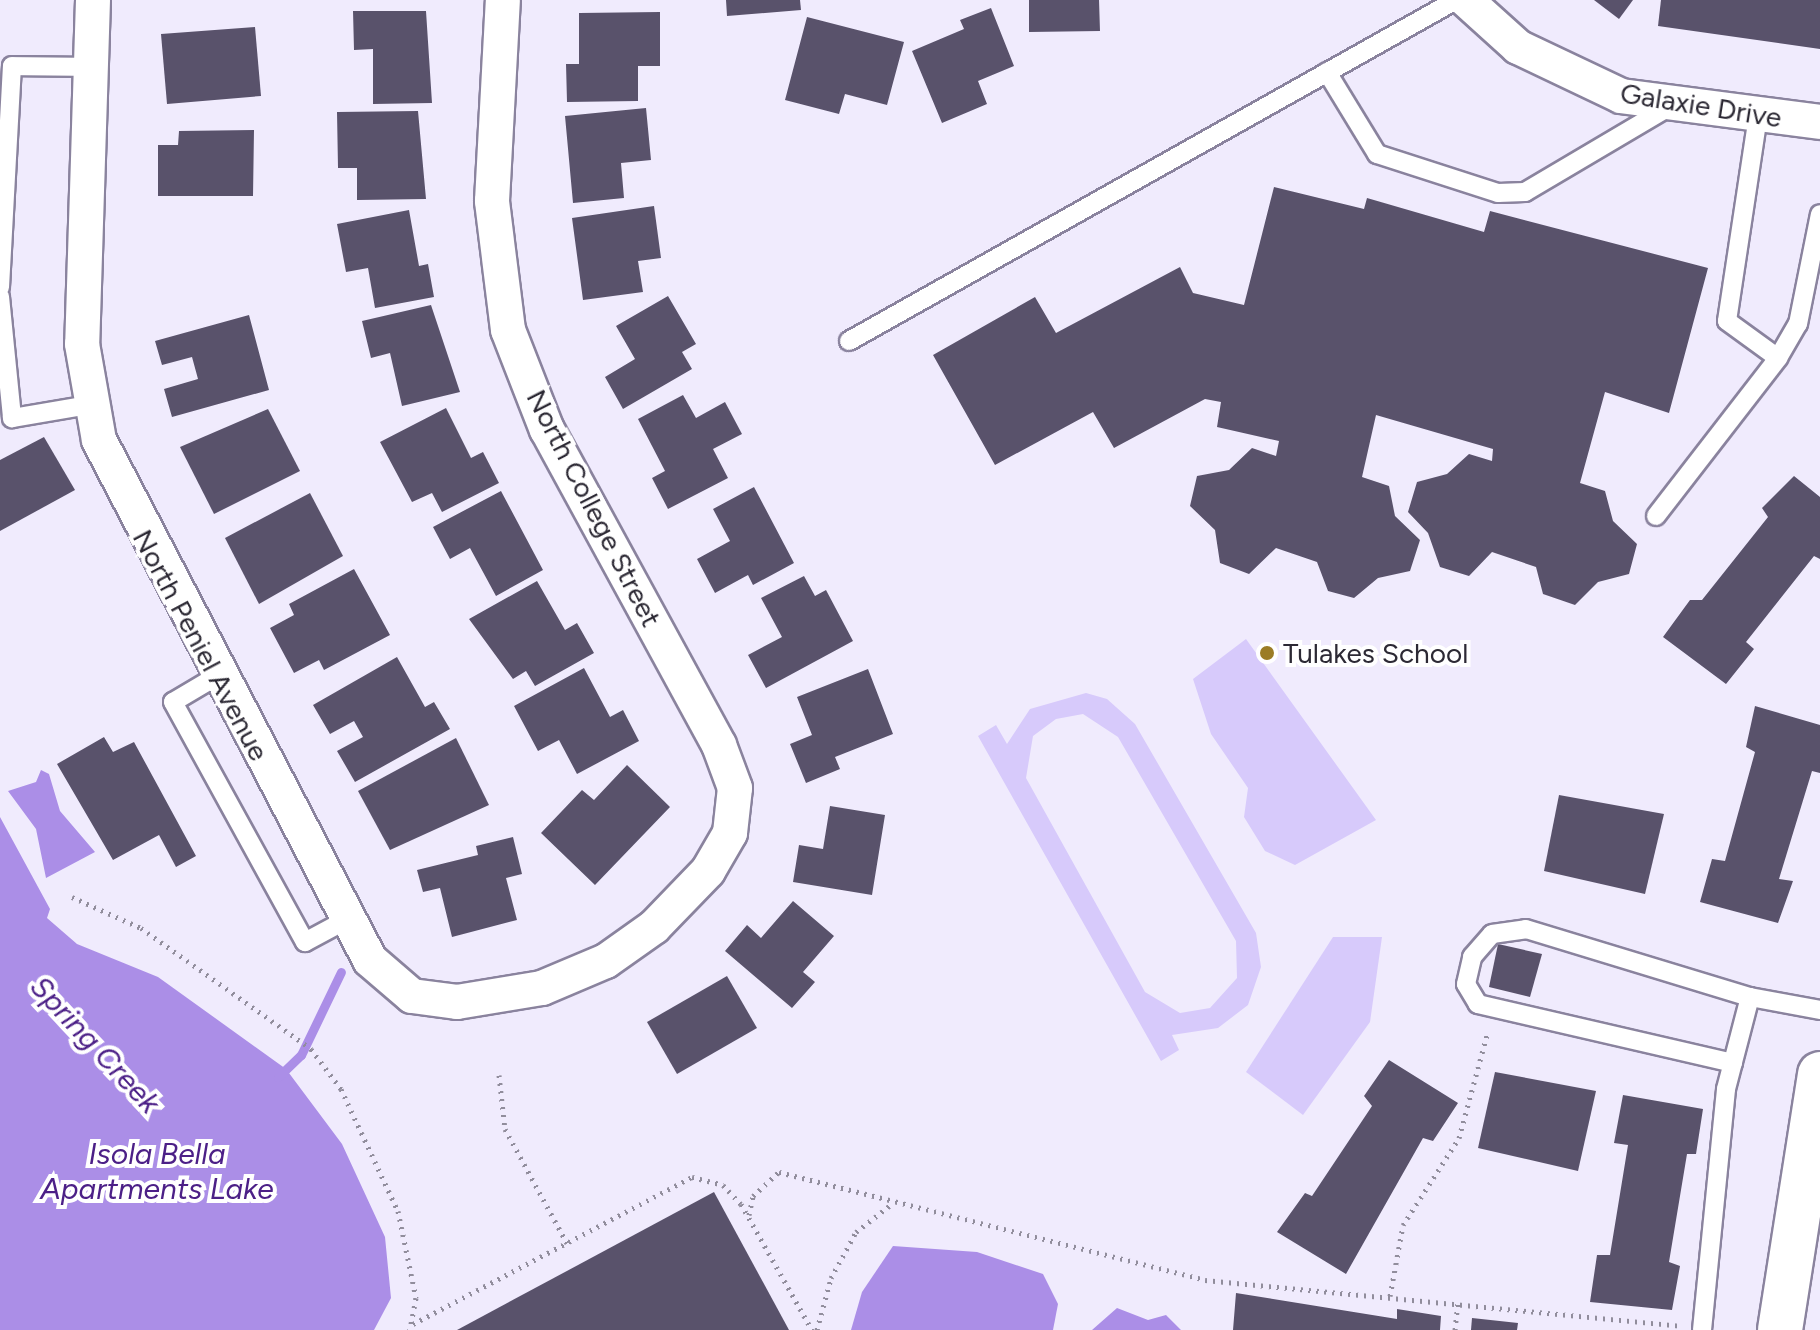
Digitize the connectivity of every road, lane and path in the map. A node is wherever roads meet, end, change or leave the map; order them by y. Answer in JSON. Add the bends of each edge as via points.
{"nodes":[{"id":1,"x":93,"y":0,"type":"edge"},
{"id":2,"x":503,"y":0,"type":"edge"},
{"id":3,"x":1456,"y":0,"type":"edge"},
{"id":4,"x":1466,"y":0,"type":"edge"},
{"id":5,"x":6,"y":66,"type":"edge"},
{"id":6,"x":90,"y":67,"type":"junction"},
{"id":7,"x":1327,"y":72,"type":"junction"},
{"id":8,"x":1673,"y":105,"type":"junction"},
{"id":9,"x":1758,"y":116,"type":"junction"},
{"id":10,"x":1820,"y":122,"type":"edge"},
{"id":11,"x":1820,"y":214,"type":"edge"},
{"id":12,"x":0,"y":287,"type":"edge"},
{"id":13,"x":0,"y":297,"type":"edge"},
{"id":14,"x":849,"y":341,"type":"dead end"},
{"id":15,"x":1778,"y":358,"type":"junction"},
{"id":16,"x":88,"y":405,"type":"junction"},
{"id":17,"x":1656,"y":516,"type":"dead end"},
{"id":18,"x":217,"y":676,"type":"junction"},
{"id":19,"x":72,"y":897,"type":"dead end"},
{"id":20,"x":346,"y":920,"type":"junction"},
{"id":21,"x":654,"y":927,"type":"joint"},
{"id":22,"x":1750,"y":997,"type":"junction"},
{"id":23,"x":1492,"y":1009,"type":"junction"},
{"id":24,"x":1820,"y":1010,"type":"edge"},
{"id":25,"x":1733,"y":1063,"type":"junction"},
{"id":26,"x":1820,"y":1074,"type":"edge"},
{"id":27,"x":499,"y":1075,"type":"dead end"},
{"id":28,"x":1815,"y":1125,"type":"edge"},
{"id":29,"x":893,"y":1203,"type":"junction"},
{"id":30,"x":749,"y":1215,"type":"junction"},
{"id":31,"x":567,"y":1243,"type":"junction"},
{"id":32,"x":1390,"y":1296,"type":"junction"},
{"id":33,"x":1458,"y":1303,"type":"junction"},
{"id":34,"x":411,"y":1327,"type":"edge"},
{"id":35,"x":1702,"y":1329,"type":"edge"},
{"id":36,"x":815,"y":1330,"type":"edge"},
{"id":37,"x":1455,"y":1330,"type":"edge"},
{"id":38,"x":1780,"y":1330,"type":"edge"}],
"edges":[{"from":1,"to":6,"type":"street","name":"North Peniel Avenue"},
{"from":2,"to":21,"type":"street","name":"North College Street","via":[[492,201],[508,330],[547,430],[719,745],[735,788],[730,833],[708,871]]},
{"from":3,"to":7,"type":"lane"},
{"from":4,"to":8,"type":"street","name":"Galaxie Drive","via":[[1518,47],[1573,78]]},
{"from":5,"to":6,"type":"lane"},
{"from":5,"to":12,"type":"lane"},
{"from":6,"to":16,"type":"street","name":"North Peniel Avenue","via":[[82,344]]},
{"from":7,"to":8,"type":"lane","via":[[1377,154],[1498,193],[1525,192]]},
{"from":7,"to":14,"type":"lane"},
{"from":8,"to":9,"type":"street","name":"Galaxie Drive"},
{"from":9,"to":10,"type":"street","name":"Galaxie Drive"},
{"from":9,"to":15,"type":"lane","via":[[1727,321]]},
{"from":11,"to":15,"type":"lane","via":[[1798,324]]},
{"from":13,"to":16,"type":"lane","via":[[12,418]]},
{"from":15,"to":17,"type":"lane"},
{"from":16,"to":18,"type":"street","name":"North Peniel Avenue","via":[[122,496]]},
{"from":18,"to":20,"type":"street","name":"North Peniel Avenue"},
{"from":18,"to":20,"type":"lane","via":[[173,702],[305,942]]},
{"from":19,"to":34,"type":"path","via":[[141,928],[311,1049],[341,1089],[398,1211],[416,1298]]},
{"from":20,"to":21,"type":"street","name":"North Peniel Avenue","via":[[370,960],[412,996],[457,1002],[542,988],[606,961]]},
{"from":22,"to":23,"type":"lane","via":[[1526,929],[1492,934],[1472,957],[1466,984],[1478,1004]]},
{"from":22,"to":24,"type":"lane"},
{"from":22,"to":25,"type":"lane"},
{"from":23,"to":25,"type":"lane"},
{"from":23,"to":32,"type":"path","via":[[1459,1138],[1403,1225]]},
{"from":25,"to":35,"type":"lane"},
{"from":26,"to":28,"type":"street"},
{"from":27,"to":31,"type":"path","via":[[505,1129]]},
{"from":28,"to":38,"type":"street"},
{"from":29,"to":30,"type":"path","via":[[779,1172],[753,1196]]},
{"from":29,"to":32,"type":"path","via":[[1205,1280]]},
{"from":29,"to":36,"type":"path","via":[[856,1232],[831,1278]]},
{"from":30,"to":31,"type":"path","via":[[723,1185],[692,1177]]},
{"from":30,"to":36,"type":"path"},
{"from":31,"to":34,"type":"path"},
{"from":32,"to":33,"type":"path"},
{"from":33,"to":35,"type":"path"},
{"from":33,"to":37,"type":"path"}]}
